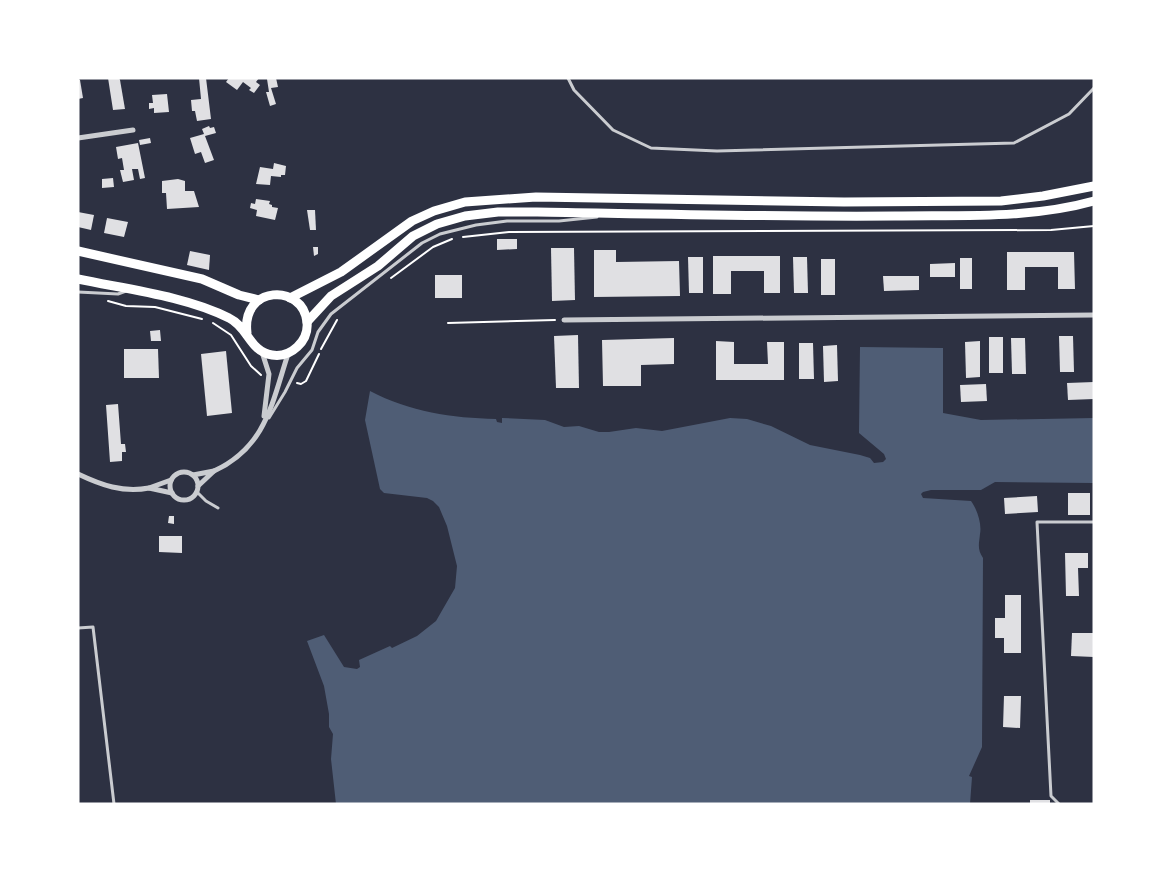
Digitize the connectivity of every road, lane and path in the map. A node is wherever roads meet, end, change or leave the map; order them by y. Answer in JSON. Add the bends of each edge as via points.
{"nodes":[{"id":1,"x":568,"y":78,"type":"edge"},
{"id":2,"x":1094,"y":87,"type":"edge"},
{"id":3,"x":133,"y":130,"type":"dead end"},
{"id":4,"x":78,"y":138,"type":"edge"},
{"id":5,"x":1094,"y":186,"type":"edge"},
{"id":6,"x":1094,"y":201,"type":"edge"},
{"id":7,"x":639,"y":213,"type":"junction"},
{"id":8,"x":1094,"y":226,"type":"edge"},
{"id":9,"x":78,"y":251,"type":"edge"},
{"id":10,"x":78,"y":279,"type":"edge"},
{"id":11,"x":385,"y":282,"type":"dead end"},
{"id":12,"x":130,"y":290,"type":"junction"},
{"id":13,"x":78,"y":292,"type":"edge"},
{"id":14,"x":290,"y":298,"type":"junction"},
{"id":15,"x":259,"y":300,"type":"junction"},
{"id":16,"x":107,"y":301,"type":"dead end"},
{"id":17,"x":342,"y":313,"type":"dead end"},
{"id":18,"x":1094,"y":315,"type":"edge"},
{"id":19,"x":564,"y":320,"type":"joint"},
{"id":20,"x":307,"y":322,"type":"junction"},
{"id":21,"x":448,"y":323,"type":"dead end"},
{"id":22,"x":247,"y":333,"type":"junction"},
{"id":23,"x":262,"y":352,"type":"junction"},
{"id":24,"x":288,"y":354,"type":"junction"},
{"id":25,"x":260,"y":375,"type":"dead end"},
{"id":26,"x":294,"y":383,"type":"dead end"},
{"id":27,"x":263,"y":427,"type":"junction"},
{"id":28,"x":214,"y":471,"type":"junction"},
{"id":29,"x":78,"y":474,"type":"edge"},
{"id":30,"x":193,"y":475,"type":"junction"},
{"id":31,"x":171,"y":480,"type":"junction"},
{"id":32,"x":149,"y":488,"type":"junction"},
{"id":33,"x":198,"y":489,"type":"junction"},
{"id":34,"x":172,"y":492,"type":"junction"},
{"id":35,"x":218,"y":508,"type":"dead end"},
{"id":36,"x":1094,"y":522,"type":"edge"},
{"id":37,"x":78,"y":628,"type":"edge"},
{"id":38,"x":114,"y":804,"type":"edge"},
{"id":39,"x":1059,"y":804,"type":"edge"}],
"edges":[{"from":1,"to":2,"type":"lane","via":[[574,90],[613,130],[651,148],[717,151],[1014,143],[1069,114]]},
{"from":3,"to":4,"type":"street"},
{"from":5,"to":14,"type":"main road","via":[[1001,201],[536,197],[465,202],[412,221],[341,272]]},
{"from":6,"to":7,"type":"main road","via":[[1001,215]]},
{"from":7,"to":20,"type":"main road","via":[[498,212],[437,224],[413,236],[378,266],[332,296]]},
{"from":7,"to":27,"type":"lane","via":[[476,225],[422,243],[331,314]]},
{"from":8,"to":11,"type":"path","via":[[1052,230],[482,233],[433,247]]},
{"from":9,"to":15,"type":"main road","via":[[202,279]]},
{"from":10,"to":12,"type":"main road"},
{"from":12,"to":13,"type":"lane","via":[[118,294]]},
{"from":12,"to":22,"type":"main road","via":[[191,303],[229,318]]},
{"from":14,"to":15,"type":"main road","via":[[274,294]]},
{"from":14,"to":20,"type":"main road","via":[[302,308]]},
{"from":15,"to":22,"type":"main road","via":[[247,314]]},
{"from":16,"to":25,"type":"path","via":[[156,307],[209,320],[231,335]]},
{"from":17,"to":26,"type":"path","via":[[306,381]]},
{"from":18,"to":19,"type":"street"},
{"from":19,"to":21,"type":"path"},
{"from":20,"to":24,"type":"main road","via":[[304,338]]},
{"from":22,"to":23,"type":"main road","via":[[255,348]]},
{"from":23,"to":24,"type":"main road"},
{"from":23,"to":27,"type":"street","via":[[269,374]]},
{"from":24,"to":27,"type":"street"},
{"from":27,"to":28,"type":"street","via":[[233,463]]},
{"from":28,"to":30,"type":"street"},
{"from":28,"to":33,"type":"street"},
{"from":29,"to":32,"type":"street","via":[[101,485],[134,491]]},
{"from":30,"to":31,"type":"street","via":[[181,472]]},
{"from":30,"to":33,"type":"street"},
{"from":31,"to":32,"type":"street"},
{"from":31,"to":34,"type":"street"},
{"from":32,"to":34,"type":"street"},
{"from":33,"to":34,"type":"street","via":[[187,500]]},
{"from":33,"to":35,"type":"lane","via":[[206,501]]},
{"from":36,"to":39,"type":"lane","via":[[1037,522],[1051,796]]},
{"from":37,"to":38,"type":"lane","via":[[93,627]]}]}
